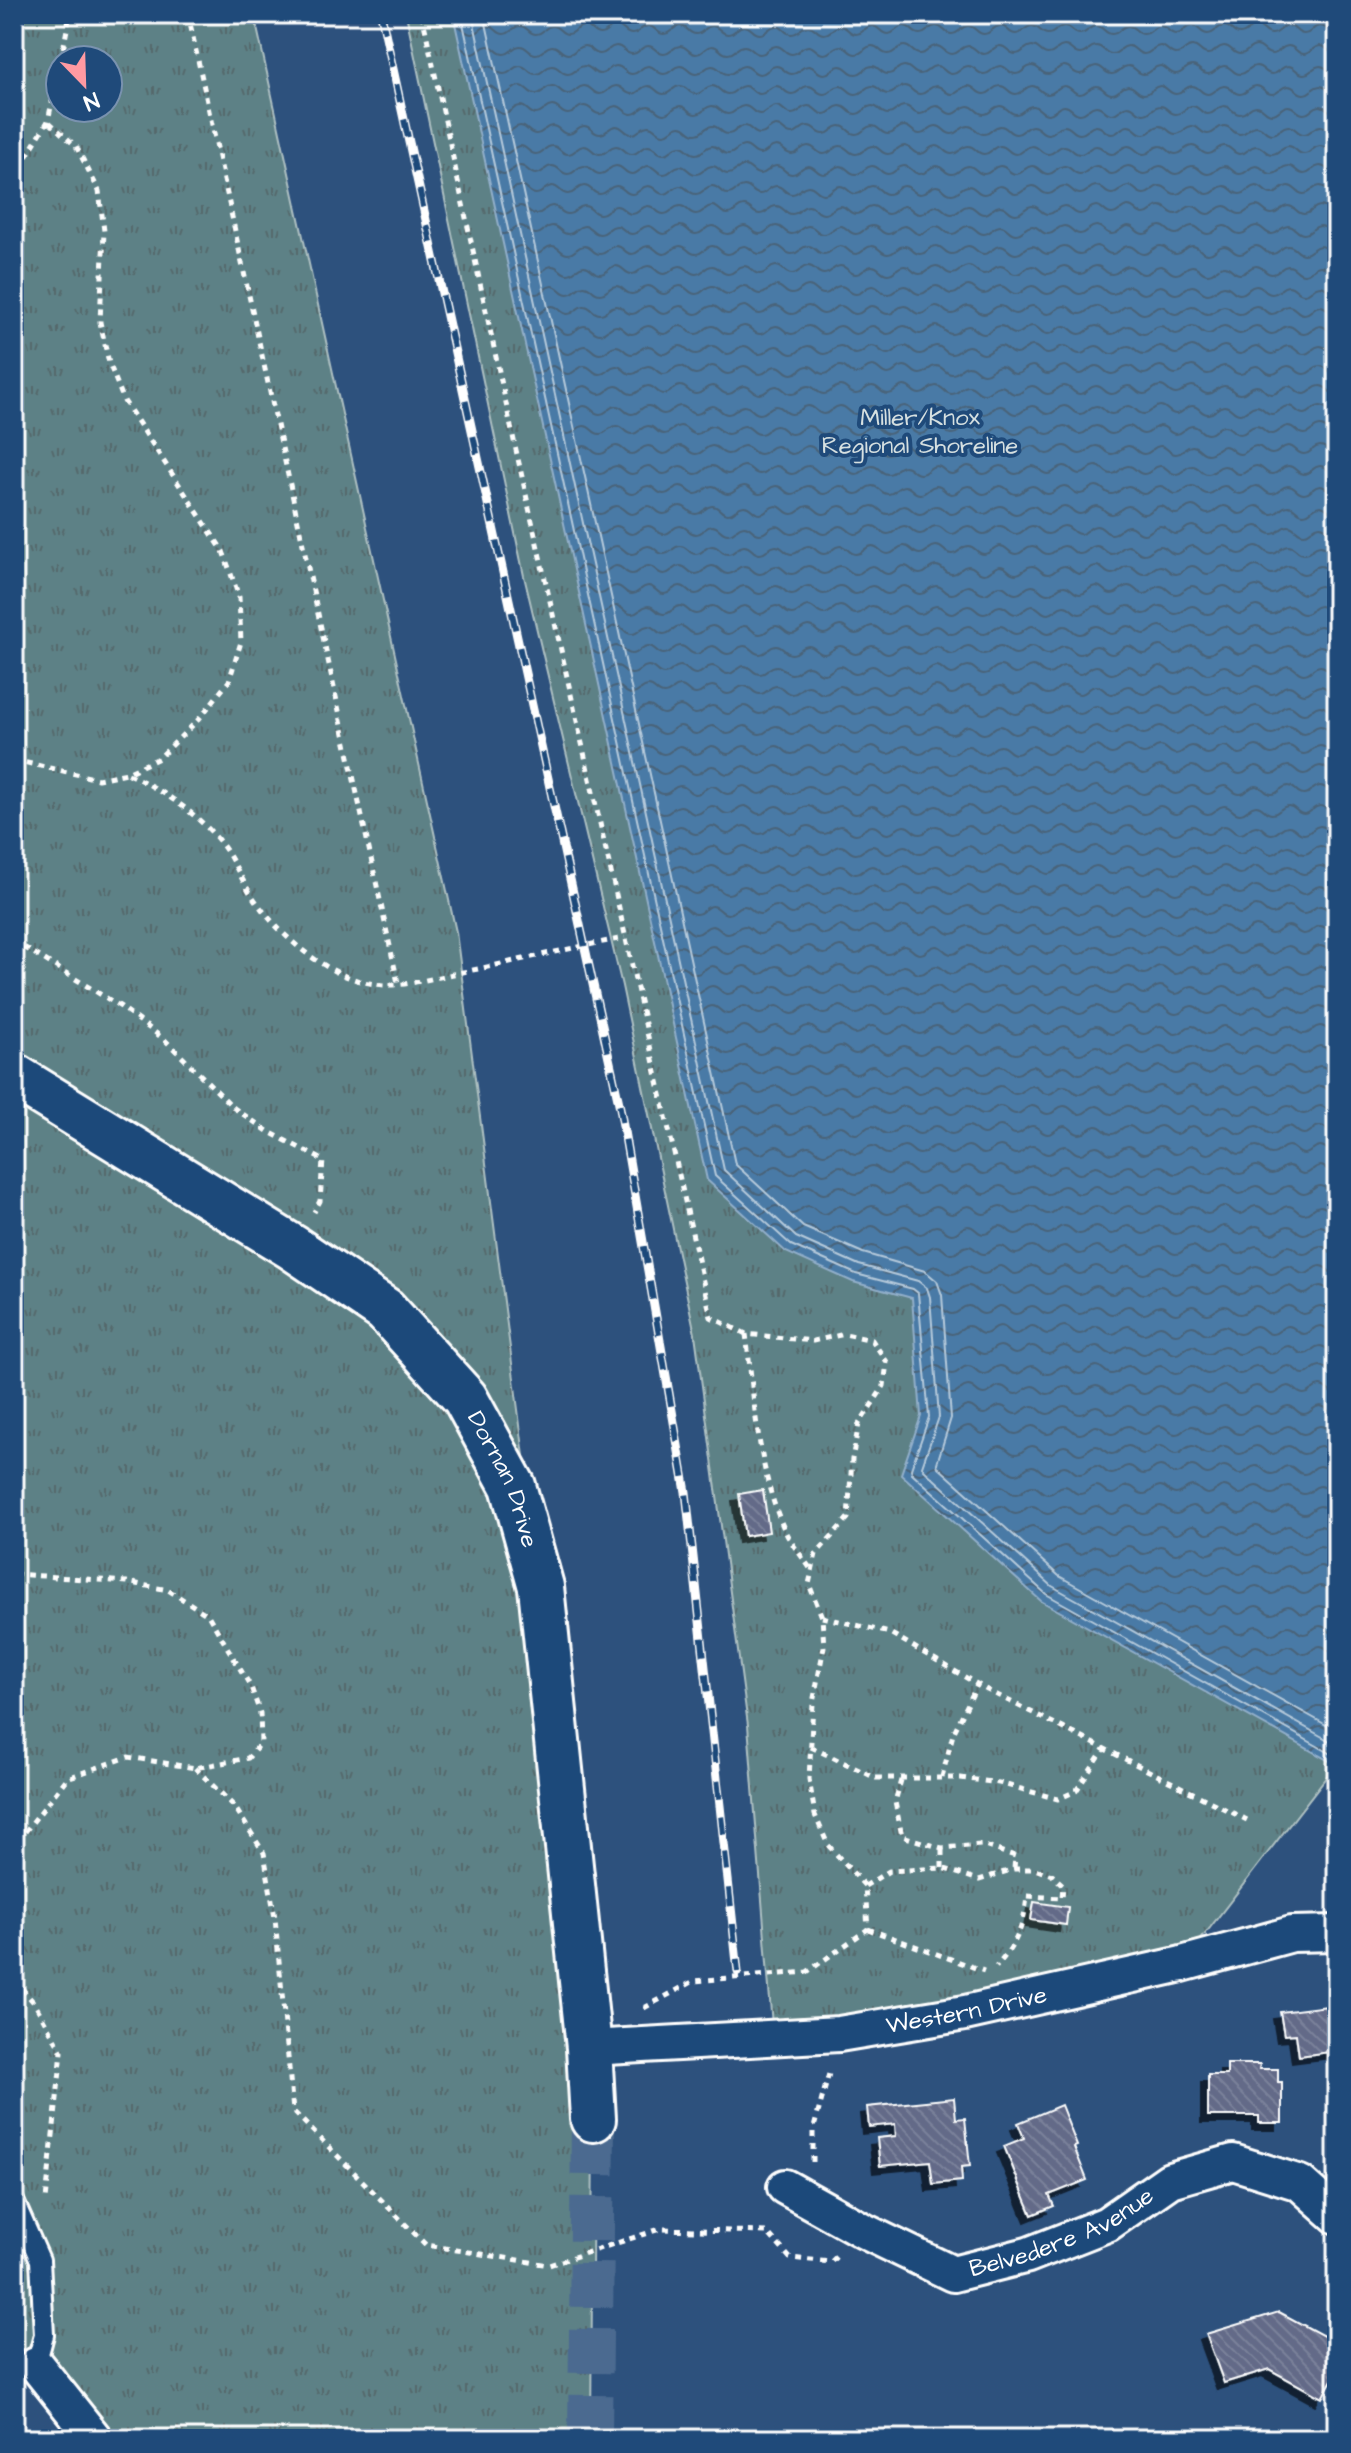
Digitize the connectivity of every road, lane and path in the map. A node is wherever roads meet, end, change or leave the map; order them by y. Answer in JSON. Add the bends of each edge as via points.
{"nodes":[{"id":1,"x":70,"y":14,"type":"edge"},
{"id":2,"x":188,"y":14,"type":"edge"},
{"id":3,"x":422,"y":14,"type":"edge"},
{"id":4,"x":64,"y":44,"type":"edge"},
{"id":5,"x":46,"y":124,"type":"edge"},
{"id":6,"x":51,"y":124,"type":"edge"},
{"id":7,"x":14,"y":177,"type":"edge"},
{"id":8,"x":14,"y":760,"type":"edge"},
{"id":9,"x":127,"y":773,"type":"junction"},
{"id":10,"x":625,"y":938,"type":"junction"},
{"id":11,"x":14,"y":941,"type":"edge"},
{"id":12,"x":398,"y":983,"type":"junction"},
{"id":13,"x":14,"y":1076,"type":"edge"},
{"id":14,"x":292,"y":1247,"type":"junction"},
{"id":15,"x":746,"y":1334,"type":"junction"},
{"id":16,"x":812,"y":1571,"type":"junction"},
{"id":17,"x":14,"y":1574,"type":"edge"},
{"id":18,"x":822,"y":1617,"type":"junction"},
{"id":19,"x":977,"y":1685,"type":"junction"},
{"id":20,"x":811,"y":1747,"type":"junction"},
{"id":21,"x":1104,"y":1749,"type":"junction"},
{"id":22,"x":195,"y":1768,"type":"junction"},
{"id":23,"x":942,"y":1777,"type":"junction"},
{"id":24,"x":901,"y":1780,"type":"junction"},
{"id":25,"x":1247,"y":1820,"type":"dead end"},
{"id":26,"x":14,"y":1846,"type":"edge"},
{"id":27,"x":942,"y":1848,"type":"junction"},
{"id":28,"x":942,"y":1868,"type":"junction"},
{"id":29,"x":1014,"y":1869,"type":"junction"},
{"id":30,"x":865,"y":1886,"type":"junction"},
{"id":31,"x":868,"y":1929,"type":"junction"},
{"id":32,"x":1337,"y":1933,"type":"edge"},
{"id":33,"x":14,"y":1979,"type":"edge"},
{"id":34,"x":643,"y":2007,"type":"dead end"},
{"id":35,"x":839,"y":2034,"type":"junction"},
{"id":36,"x":589,"y":2048,"type":"junction"},
{"id":37,"x":593,"y":2119,"type":"tunnel mouth"},
{"id":38,"x":785,"y":2187,"type":"dead end"},
{"id":39,"x":14,"y":2201,"type":"edge"},
{"id":40,"x":821,"y":2208,"type":"junction"},
{"id":41,"x":1337,"y":2216,"type":"edge"},
{"id":42,"x":864,"y":2231,"type":"junction"},
{"id":43,"x":40,"y":2260,"type":"junction"},
{"id":44,"x":36,"y":2365,"type":"joint"},
{"id":45,"x":95,"y":2439,"type":"edge"}],
"edges":[{"from":1,"to":4,"type":"path"},
{"from":2,"to":12,"type":"path"},
{"from":3,"to":10,"type":"path"},
{"from":5,"to":7,"type":"path"},
{"from":6,"to":9,"type":"path","via":[[76,146],[99,191],[104,231],[100,322],[124,401],[223,551],[239,597],[241,642],[229,681],[159,758]]},
{"from":8,"to":9,"type":"path","via":[[98,779]]},
{"from":9,"to":12,"type":"path","via":[[187,810],[220,842],[276,928],[304,951],[337,972],[375,984]]},
{"from":10,"to":12,"type":"path"},
{"from":10,"to":15,"type":"path","via":[[711,1317]]},
{"from":11,"to":14,"type":"path","via":[[165,1040],[234,1108],[323,1160],[320,1201]]},
{"from":13,"to":14,"type":"street","name":"Dornan Drive"},
{"from":14,"to":36,"type":"street","name":"Dornan Drive","via":[[385,1310],[465,1398],[513,1486],[541,1587]]},
{"from":15,"to":16,"type":"path","via":[[772,1493],[787,1535]]},
{"from":15,"to":16,"type":"path","via":[[813,1341],[845,1334],[872,1340],[887,1362],[884,1386],[859,1424],[848,1518],[816,1554]]},
{"from":16,"to":18,"type":"path","via":[[809,1584]]},
{"from":17,"to":22,"type":"path","via":[[168,1590],[208,1615],[251,1687],[260,1713],[261,1743],[248,1758]]},
{"from":18,"to":19,"type":"path","via":[[890,1633]]},
{"from":18,"to":20,"type":"path","via":[[824,1647]]},
{"from":19,"to":21,"type":"path"},
{"from":19,"to":23,"type":"path","via":[[953,1734]]},
{"from":20,"to":24,"type":"path","via":[[876,1778]]},
{"from":20,"to":30,"type":"path","via":[[815,1815],[828,1845]]},
{"from":21,"to":23,"type":"path","via":[[1076,1791],[1058,1799],[999,1783]]},
{"from":21,"to":25,"type":"path"},
{"from":22,"to":26,"type":"path","via":[[128,1757],[67,1778]]},
{"from":22,"to":42,"type":"path","via":[[234,1806],[264,1853],[293,2111],[426,2245],[549,2265],[660,2229],[767,2232],[790,2258],[831,2262]]},
{"from":23,"to":24,"type":"path"},
{"from":24,"to":27,"type":"path","via":[[895,1802],[902,1836]]},
{"from":27,"to":28,"type":"path"},
{"from":27,"to":29,"type":"path","via":[[981,1845],[1015,1856]]},
{"from":28,"to":29,"type":"path","via":[[979,1880]]},
{"from":28,"to":30,"type":"path","via":[[889,1871]]},
{"from":29,"to":31,"type":"path","via":[[1052,1875],[1063,1885],[1062,1898],[1027,1896],[1015,1945],[990,1974]]},
{"from":30,"to":31,"type":"path"},
{"from":31,"to":34,"type":"path","via":[[807,1972],[694,1981]]},
{"from":32,"to":35,"type":"street","name":"Western Drive","via":[[1292,1934],[978,2011]]},
{"from":33,"to":43,"type":"path","via":[[62,2052]]},
{"from":35,"to":36,"type":"street","name":"Western Drive"},
{"from":35,"to":40,"type":"path","via":[[813,2131],[813,2187]]},
{"from":36,"to":37,"type":"street","name":"Dornan Drive"},
{"from":38,"to":40,"type":"street","name":"Belvedere Avenue"},
{"from":39,"to":43,"type":"lane"},
{"from":40,"to":42,"type":"street","name":"Belvedere Avenue"},
{"from":41,"to":42,"type":"street","name":"Belvedere Avenue","via":[[1300,2183],[1233,2162],[1170,2180],[1107,2224],[1028,2255],[953,2274]]},
{"from":43,"to":44,"type":"lane","via":[[44,2335]]},
{"from":44,"to":45,"type":"street"}]}
